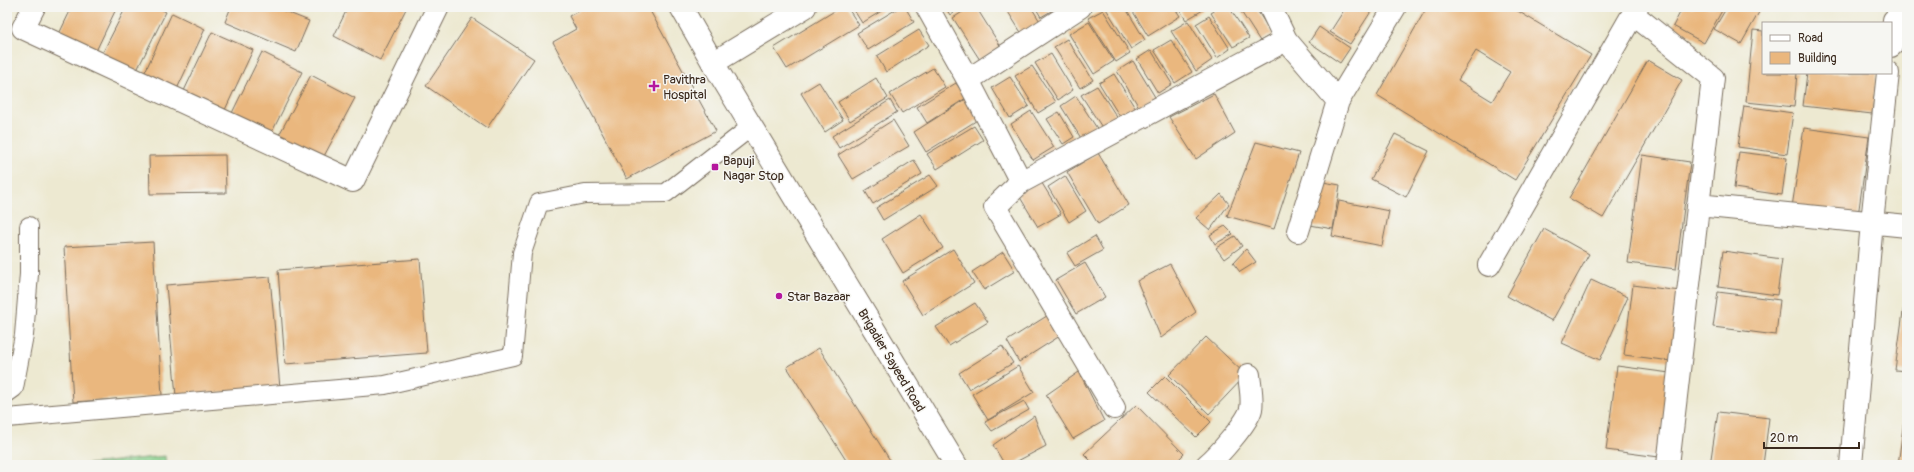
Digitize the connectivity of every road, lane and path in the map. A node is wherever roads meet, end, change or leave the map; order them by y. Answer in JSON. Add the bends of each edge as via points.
{"nodes":[{"id":1,"x":34,"y":7,"type":"edge"},
{"id":2,"x":438,"y":7,"type":"edge"},
{"id":3,"x":681,"y":7,"type":"edge"},
{"id":4,"x":806,"y":7,"type":"edge"},
{"id":5,"x":926,"y":7,"type":"edge"},
{"id":6,"x":1080,"y":7,"type":"edge"},
{"id":7,"x":1270,"y":7,"type":"edge"},
{"id":8,"x":1395,"y":7,"type":"edge"},
{"id":9,"x":1635,"y":10,"type":"edge"},
{"id":10,"x":1894,"y":20,"type":"dead end"},
{"id":11,"x":1892,"y":37,"type":"edge"},
{"id":12,"x":1286,"y":40,"type":"junction"},
{"id":13,"x":713,"y":63,"type":"junction"},
{"id":14,"x":1888,"y":74,"type":"edge"},
{"id":15,"x":968,"y":80,"type":"junction"},
{"id":16,"x":1338,"y":101,"type":"junction"},
{"id":17,"x":751,"y":127,"type":"junction"},
{"id":18,"x":1021,"y":182,"type":"junction"},
{"id":19,"x":1698,"y":204,"type":"junction"},
{"id":20,"x":1872,"y":222,"type":"junction"},
{"id":21,"x":29,"y":226,"type":"dead end"},
{"id":22,"x":1907,"y":226,"type":"edge"},
{"id":23,"x":1298,"y":231,"type":"dead end"},
{"id":24,"x":1489,"y":265,"type":"dead end"},
{"id":25,"x":1248,"y":375,"type":"dead end"},
{"id":26,"x":7,"y":393,"type":"edge"},
{"id":27,"x":1114,"y":408,"type":"dead end"},
{"id":28,"x":7,"y":418,"type":"edge"},
{"id":29,"x":956,"y":465,"type":"edge"},
{"id":30,"x":1207,"y":465,"type":"edge"},
{"id":31,"x":1668,"y":465,"type":"edge"},
{"id":32,"x":1851,"y":465,"type":"edge"}],
"edges":[{"from":1,"to":2,"type":"street","via":[[23,28],[353,181]]},
{"from":3,"to":13,"type":"street","name":"Brigadier Sayeed Road"},
{"from":4,"to":13,"type":"street"},
{"from":5,"to":15,"type":"street"},
{"from":6,"to":15,"type":"street"},
{"from":7,"to":12,"type":"street"},
{"from":8,"to":16,"type":"street"},
{"from":9,"to":19,"type":"street","via":[[1713,78]]},
{"from":9,"to":24,"type":"street"},
{"from":10,"to":11,"type":"street"},
{"from":12,"to":16,"type":"street"},
{"from":12,"to":18,"type":"street"},
{"from":13,"to":17,"type":"street","name":"Brigadier Sayeed Road"},
{"from":14,"to":20,"type":"street"},
{"from":15,"to":18,"type":"street"},
{"from":16,"to":23,"type":"street"},
{"from":17,"to":28,"type":"lane","via":[[666,193],[585,194],[539,203],[522,253],[513,356],[385,385]]},
{"from":17,"to":29,"type":"street","name":"Brigadier Sayeed Road"},
{"from":18,"to":27,"type":"street","via":[[995,207]]},
{"from":19,"to":20,"type":"street"},
{"from":19,"to":31,"type":"street"},
{"from":20,"to":22,"type":"street"},
{"from":20,"to":32,"type":"street"},
{"from":21,"to":26,"type":"lane","via":[[29,274],[24,335],[14,388]]},
{"from":25,"to":30,"type":"street","via":[[1251,410],[1223,450]]}]}
